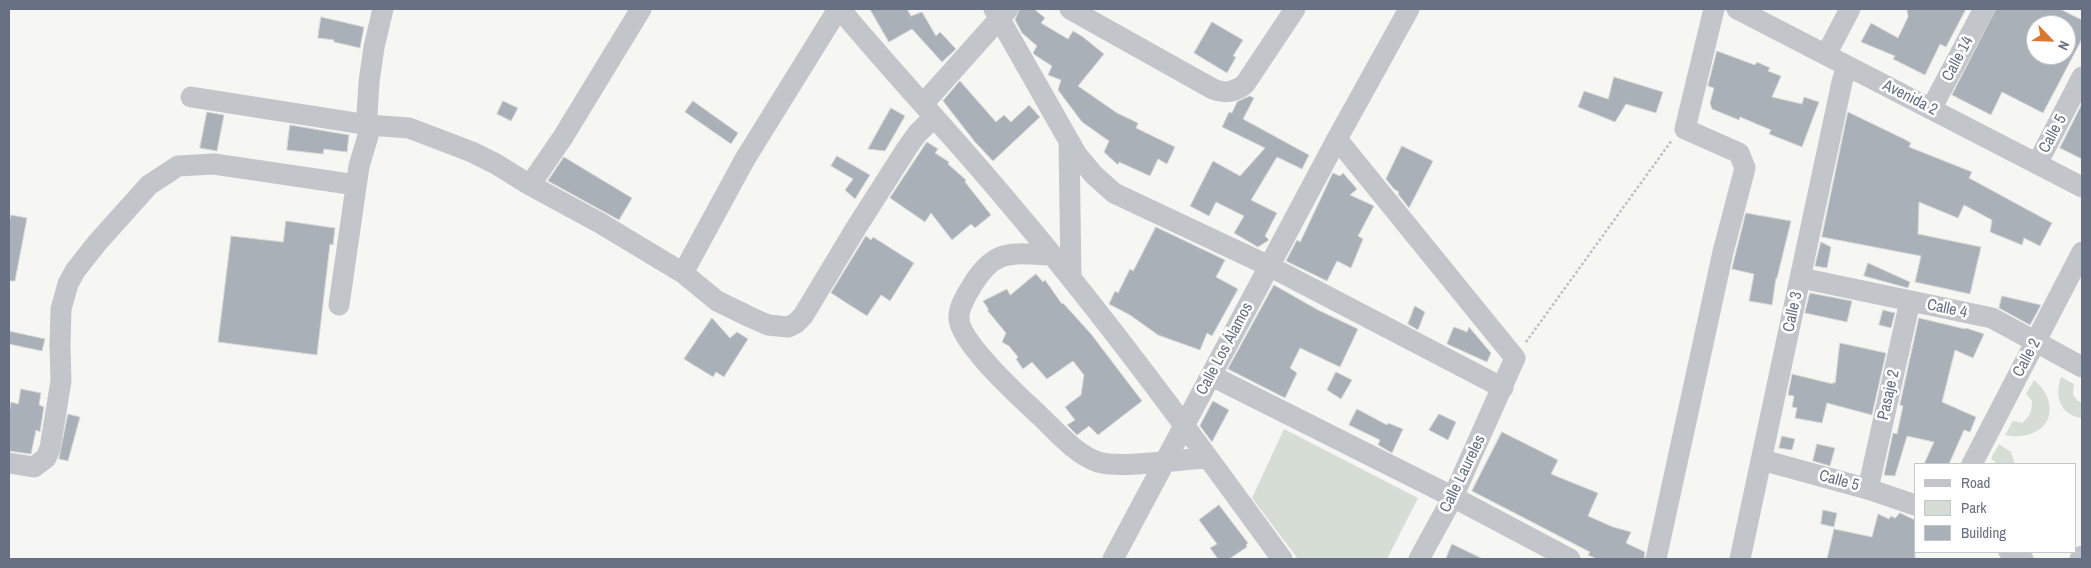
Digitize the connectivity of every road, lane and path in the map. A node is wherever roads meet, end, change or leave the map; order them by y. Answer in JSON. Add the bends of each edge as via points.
{"nodes":[{"id":1,"x":383,"y":9,"type":"edge"},
{"id":2,"x":641,"y":9,"type":"edge"},
{"id":3,"x":1070,"y":9,"type":"edge"},
{"id":4,"x":1295,"y":9,"type":"edge"},
{"id":5,"x":1410,"y":9,"type":"edge"},
{"id":6,"x":1714,"y":9,"type":"edge"},
{"id":7,"x":1737,"y":9,"type":"edge"},
{"id":8,"x":1850,"y":9,"type":"edge"},
{"id":9,"x":1984,"y":9,"type":"edge"},
{"id":10,"x":842,"y":11,"type":"edge"},
{"id":11,"x":1000,"y":11,"type":"edge"},
{"id":12,"x":1826,"y":55,"type":"junction"},
{"id":13,"x":1847,"y":66,"type":"junction"},
{"id":14,"x":2082,"y":77,"type":"edge"},
{"id":15,"x":191,"y":97,"type":"dead end"},
{"id":16,"x":1931,"y":109,"type":"junction"},
{"id":17,"x":929,"y":111,"type":"junction"},
{"id":18,"x":369,"y":125,"type":"junction"},
{"id":19,"x":1686,"y":129,"type":"junction"},
{"id":20,"x":1336,"y":139,"type":"junction"},
{"id":21,"x":1069,"y":141,"type":"junction"},
{"id":22,"x":2037,"y":164,"type":"junction"},
{"id":23,"x":356,"y":185,"type":"junction"},
{"id":24,"x":530,"y":185,"type":"junction"},
{"id":25,"x":2082,"y":187,"type":"edge"},
{"id":26,"x":2082,"y":252,"type":"edge"},
{"id":27,"x":1052,"y":255,"type":"junction"},
{"id":28,"x":1270,"y":266,"type":"junction"},
{"id":29,"x":684,"y":273,"type":"junction"},
{"id":30,"x":1071,"y":278,"type":"junction"},
{"id":31,"x":1801,"y":278,"type":"junction"},
{"id":32,"x":1910,"y":301,"type":"junction"},
{"id":33,"x":339,"y":305,"type":"dead end"},
{"id":34,"x":2036,"y":342,"type":"junction"},
{"id":35,"x":1515,"y":358,"type":"junction"},
{"id":36,"x":2082,"y":367,"type":"edge"},
{"id":37,"x":1212,"y":376,"type":"junction"},
{"id":38,"x":1503,"y":388,"type":"junction"},
{"id":39,"x":1185,"y":426,"type":"junction"},
{"id":40,"x":1208,"y":458,"type":"junction"},
{"id":41,"x":1166,"y":460,"type":"junction"},
{"id":42,"x":1762,"y":460,"type":"junction"},
{"id":43,"x":9,"y":463,"type":"edge"},
{"id":44,"x":1973,"y":463,"type":"edge"},
{"id":45,"x":1868,"y":489,"type":"junction"},
{"id":46,"x":1453,"y":498,"type":"junction"},
{"id":47,"x":1914,"y":505,"type":"edge"},
{"id":48,"x":2011,"y":553,"type":"edge"},
{"id":49,"x":2082,"y":556,"type":"edge"},
{"id":50,"x":1113,"y":559,"type":"edge"},
{"id":51,"x":1282,"y":559,"type":"edge"},
{"id":52,"x":1419,"y":559,"type":"edge"},
{"id":53,"x":1570,"y":559,"type":"edge"},
{"id":54,"x":1656,"y":559,"type":"edge"},
{"id":55,"x":1740,"y":559,"type":"edge"},
{"id":56,"x":2023,"y":559,"type":"edge"},
{"id":57,"x":2080,"y":559,"type":"edge"}],
"edges":[{"from":1,"to":18,"type":"street","via":[[368,82]]},
{"from":2,"to":24,"type":"street"},
{"from":3,"to":4,"type":"street","via":[[1223,92],[1234,91],[1244,84]]},
{"from":5,"to":20,"type":"street","name":"Calle Los Álamos"},
{"from":6,"to":19,"type":"street"},
{"from":7,"to":12,"type":"street","name":"Avenida 2"},
{"from":8,"to":12,"type":"street"},
{"from":9,"to":16,"type":"street","name":"Calle 14"},
{"from":10,"to":17,"type":"street"},
{"from":10,"to":29,"type":"street","via":[[745,158]]},
{"from":11,"to":17,"type":"street"},
{"from":11,"to":21,"type":"street"},
{"from":12,"to":13,"type":"street","name":"Avenida 2"},
{"from":13,"to":16,"type":"street","name":"Avenida 2"},
{"from":13,"to":31,"type":"street","name":"Calle 3"},
{"from":14,"to":22,"type":"street","name":"Calle 5"},
{"from":15,"to":18,"type":"street"},
{"from":16,"to":22,"type":"street","name":"Avenida 2"},
{"from":17,"to":27,"type":"street"},
{"from":17,"to":29,"type":"street","via":[[821,289],[796,323],[788,327],[778,326],[750,317],[717,301]]},
{"from":18,"to":23,"type":"street"},
{"from":18,"to":24,"type":"street","via":[[409,128],[448,141]]},
{"from":19,"to":35,"type":"path","via":[[1672,140]]},
{"from":19,"to":54,"type":"street","via":[[1739,153],[1745,168],[1723,252]]},
{"from":20,"to":28,"type":"street","name":"Calle Los Álamos"},
{"from":20,"to":35,"type":"street"},
{"from":21,"to":28,"type":"street","via":[[1094,175],[1114,193]]},
{"from":21,"to":30,"type":"street"},
{"from":22,"to":25,"type":"street","name":"Avenida 2"},
{"from":23,"to":33,"type":"street"},
{"from":23,"to":43,"type":"street","via":[[214,164],[178,166],[149,185],[97,243],[68,284],[61,309],[61,381],[46,458],[34,466]]},
{"from":24,"to":29,"type":"street"},
{"from":26,"to":34,"type":"street","name":"Calle 2"},
{"from":27,"to":30,"type":"street"},
{"from":27,"to":41,"type":"street","via":[[1000,255],[988,264],[963,301],[959,318],[963,332],[1014,391],[1083,455],[1099,463],[1121,465]]},
{"from":28,"to":37,"type":"street","name":"Calle Los Álamos"},
{"from":28,"to":38,"type":"street"},
{"from":30,"to":39,"type":"street"},
{"from":31,"to":32,"type":"street","name":"Calle 4"},
{"from":31,"to":42,"type":"street","name":"Calle 3"},
{"from":32,"to":34,"type":"street","name":"Calle 4","via":[[1992,318]]},
{"from":32,"to":45,"type":"street","name":"Pasaje 2"},
{"from":34,"to":36,"type":"street","name":"Calle 4"},
{"from":34,"to":44,"type":"street","name":"Calle 2"},
{"from":35,"to":38,"type":"street","name":"Calle Laureles"},
{"from":37,"to":39,"type":"street","name":"Calle Los Álamos"},
{"from":37,"to":46,"type":"street"},
{"from":38,"to":46,"type":"street","name":"Calle Laureles"},
{"from":39,"to":40,"type":"street"},
{"from":39,"to":41,"type":"street","name":"Calle Los Álamos"},
{"from":40,"to":41,"type":"street"},
{"from":40,"to":51,"type":"street"},
{"from":41,"to":50,"type":"street","name":"Calle Los Álamos"},
{"from":42,"to":45,"type":"street","name":"Calle 5"},
{"from":42,"to":55,"type":"street","name":"Calle 3"},
{"from":45,"to":47,"type":"street","name":"Calle 5"},
{"from":46,"to":52,"type":"street","name":"Calle Laureles"},
{"from":46,"to":53,"type":"street"},
{"from":48,"to":56,"type":"street"},
{"from":49,"to":57,"type":"street"}]}
